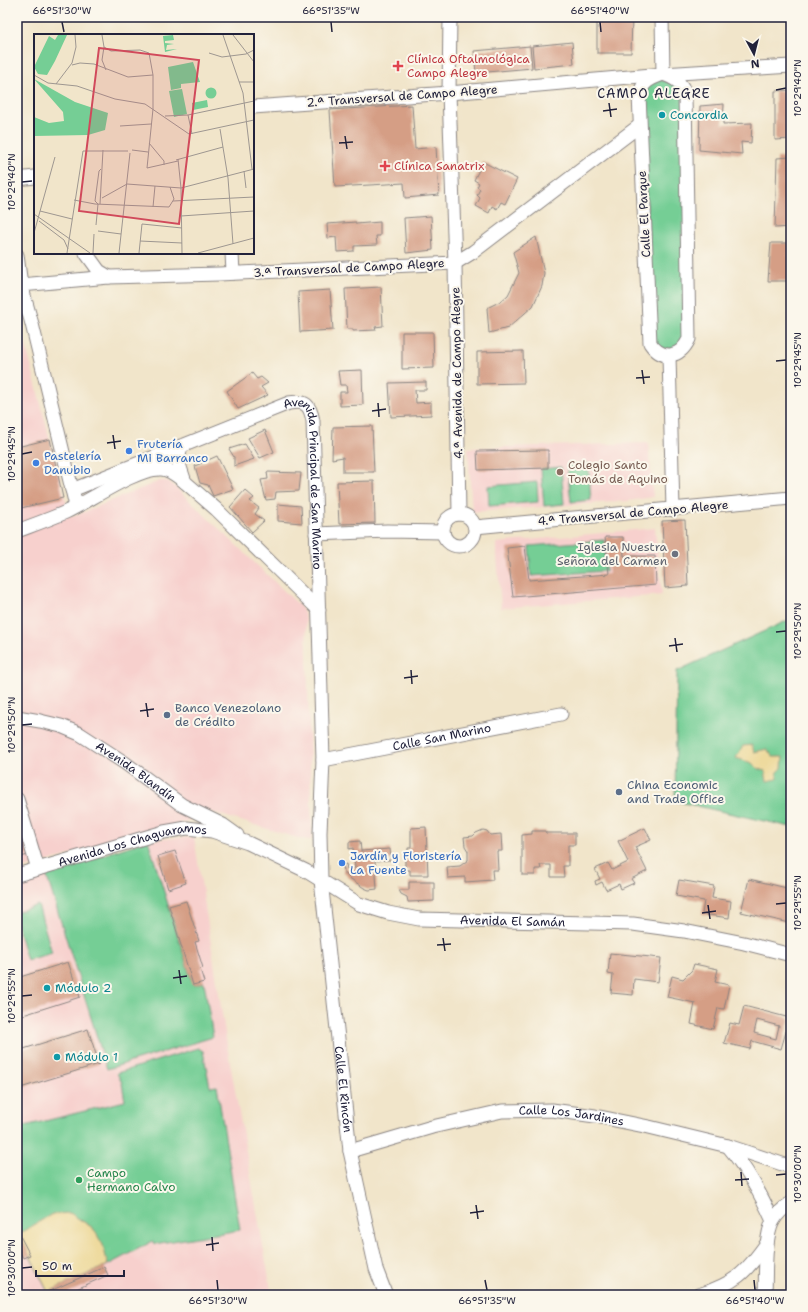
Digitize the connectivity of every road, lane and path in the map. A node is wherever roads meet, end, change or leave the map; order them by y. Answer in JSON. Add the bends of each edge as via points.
{"nodes":[{"id":1,"x":450,"y":17,"type":"edge"},
{"id":2,"x":662,"y":17,"type":"edge"},
{"id":3,"x":791,"y":66,"type":"edge"},
{"id":4,"x":663,"y":74,"type":"junction"},
{"id":5,"x":449,"y":93,"type":"junction"},
{"id":6,"x":254,"y":107,"type":"edge"},
{"id":7,"x":639,"y":126,"type":"junction"},
{"id":8,"x":34,"y":177,"type":"edge"},
{"id":9,"x":17,"y":180,"type":"edge"},
{"id":10,"x":87,"y":254,"type":"edge"},
{"id":11,"x":232,"y":254,"type":"edge"},
{"id":12,"x":17,"y":255,"type":"edge"},
{"id":13,"x":455,"y":263,"type":"junction"},
{"id":14,"x":233,"y":273,"type":"junction"},
{"id":15,"x":109,"y":277,"type":"junction"},
{"id":16,"x":19,"y":286,"type":"edge"},
{"id":17,"x":669,"y":356,"type":"junction"},
{"id":18,"x":181,"y":446,"type":"junction"},
{"id":19,"x":186,"y":482,"type":"junction"},
{"id":20,"x":72,"y":490,"type":"junction"},
{"id":21,"x":791,"y":498,"type":"edge"},
{"id":22,"x":76,"y":506,"type":"junction"},
{"id":23,"x":673,"y":510,"type":"junction"},
{"id":24,"x":459,"y":514,"type":"junction"},
{"id":25,"x":475,"y":527,"type":"junction"},
{"id":26,"x":17,"y":531,"type":"edge"},
{"id":27,"x":443,"y":532,"type":"junction"},
{"id":28,"x":316,"y":534,"type":"junction"},
{"id":29,"x":319,"y":610,"type":"junction"},
{"id":30,"x":561,"y":714,"type":"dead end"},
{"id":31,"x":17,"y":717,"type":"edge"},
{"id":32,"x":323,"y":760,"type":"junction"},
{"id":33,"x":17,"y":799,"type":"edge"},
{"id":34,"x":182,"y":805,"type":"junction"},
{"id":35,"x":187,"y":828,"type":"junction"},
{"id":36,"x":248,"y":843,"type":"junction"},
{"id":37,"x":38,"y":869,"type":"junction"},
{"id":38,"x":17,"y":875,"type":"edge"},
{"id":39,"x":321,"y":880,"type":"junction"},
{"id":40,"x":791,"y":956,"type":"edge"},
{"id":41,"x":728,"y":1146,"type":"junction"},
{"id":42,"x":350,"y":1151,"type":"junction"},
{"id":43,"x":791,"y":1167,"type":"edge"},
{"id":44,"x":791,"y":1203,"type":"edge"},
{"id":45,"x":773,"y":1221,"type":"junction"},
{"id":46,"x":767,"y":1243,"type":"junction"},
{"id":47,"x":386,"y":1295,"type":"edge"},
{"id":48,"x":699,"y":1295,"type":"edge"},
{"id":49,"x":765,"y":1295,"type":"edge"}],
"edges":[{"from":1,"to":5,"type":"street","name":"4.ª Avenida de Campo Alegre"},
{"from":2,"to":4,"type":"street"},
{"from":3,"to":4,"type":"street","name":"2.ª Transversal de Campo Alegre"},
{"from":4,"to":5,"type":"street","name":"2.ª Transversal de Campo Alegre"},
{"from":4,"to":7,"type":"street","name":"Calle El Parque","via":[[641,87]]},
{"from":4,"to":17,"type":"street","via":[[672,77],[683,86],[685,94],[689,339],[682,350]]},
{"from":5,"to":6,"type":"street","name":"2.ª Transversal de Campo Alegre"},
{"from":5,"to":13,"type":"street","name":"4.ª Avenida de Campo Alegre"},
{"from":7,"to":13,"type":"street","name":"3.ª Transversal de Campo Alegre"},
{"from":7,"to":17,"type":"street","name":"Calle El Parque","via":[[650,343]]},
{"from":8,"to":9,"type":"street"},
{"from":10,"to":15,"type":"street","via":[[99,271]]},
{"from":11,"to":14,"type":"street"},
{"from":12,"to":16,"type":"street"},
{"from":13,"to":14,"type":"street","name":"3.ª Transversal de Campo Alegre"},
{"from":13,"to":24,"type":"street","name":"4.ª Avenida de Campo Alegre"},
{"from":14,"to":15,"type":"street","name":"3.ª Transversal de Campo Alegre"},
{"from":15,"to":16,"type":"street","name":"3.ª Transversal de Campo Alegre"},
{"from":16,"to":20,"type":"street","via":[[49,391]]},
{"from":17,"to":23,"type":"street"},
{"from":18,"to":19,"type":"street","name":"Avenida Principal de San Marino","via":[[178,461]]},
{"from":18,"to":20,"type":"street","name":"Avenida Principal de San Marino"},
{"from":18,"to":28,"type":"street","name":"Avenida Principal de San Marino","via":[[289,403],[298,401],[306,404],[312,412],[313,421]]},
{"from":19,"to":22,"type":"street","name":"Avenida Principal de San Marino","via":[[168,470],[157,469],[121,482]]},
{"from":19,"to":29,"type":"street","name":"Avenida Principal de San Marino"},
{"from":20,"to":22,"type":"street"},
{"from":21,"to":23,"type":"street","name":"4.ª Transversal de Campo Alegre"},
{"from":22,"to":26,"type":"street","name":"Avenida Principal de San Marino"},
{"from":23,"to":25,"type":"street","name":"4.ª Transversal de Campo Alegre"},
{"from":24,"to":25,"type":"street","via":[[471,519]]},
{"from":24,"to":27,"type":"street","via":[[447,519]]},
{"from":25,"to":27,"type":"street","via":[[471,541],[462,546],[448,541]]},
{"from":27,"to":28,"type":"street"},
{"from":28,"to":29,"type":"street","name":"Avenida Principal de San Marino"},
{"from":29,"to":32,"type":"street","name":"Avenida Principal de San Marino"},
{"from":30,"to":32,"type":"street","name":"Calle San Marino"},
{"from":31,"to":34,"type":"street","name":"Avenida Blandín","via":[[54,724],[80,734]]},
{"from":32,"to":39,"type":"street","name":"Avenida Principal de San Marino"},
{"from":33,"to":37,"type":"street"},
{"from":34,"to":35,"type":"street","via":[[186,813]]},
{"from":34,"to":36,"type":"street","name":"Avenida Blandín","via":[[223,825]]},
{"from":35,"to":36,"type":"street","name":"Avenida Los Chaguaramos","via":[[212,831]]},
{"from":35,"to":37,"type":"street","name":"Avenida Los Chaguaramos","via":[[164,832]]},
{"from":36,"to":39,"type":"street","name":"Avenida El Samán"},
{"from":37,"to":38,"type":"street","name":"Avenida Los Chaguaramos"},
{"from":39,"to":40,"type":"street","name":"Avenida El Samán","via":[[359,904],[419,919],[632,924],[744,943]]},
{"from":39,"to":42,"type":"street","name":"Calle El Rincón"},
{"from":41,"to":42,"type":"street","name":"Calle Los Jardines","via":[[595,1116],[552,1110],[502,1110]]},
{"from":41,"to":43,"type":"street","name":"Calle Los Jardines"},
{"from":41,"to":45,"type":"street","via":[[753,1180]]},
{"from":42,"to":47,"type":"street","name":"Calle El Rincón","via":[[376,1269]]},
{"from":44,"to":45,"type":"street"},
{"from":45,"to":46,"type":"street"},
{"from":46,"to":48,"type":"street","via":[[747,1270],[718,1288]]},
{"from":46,"to":49,"type":"street"}]}
